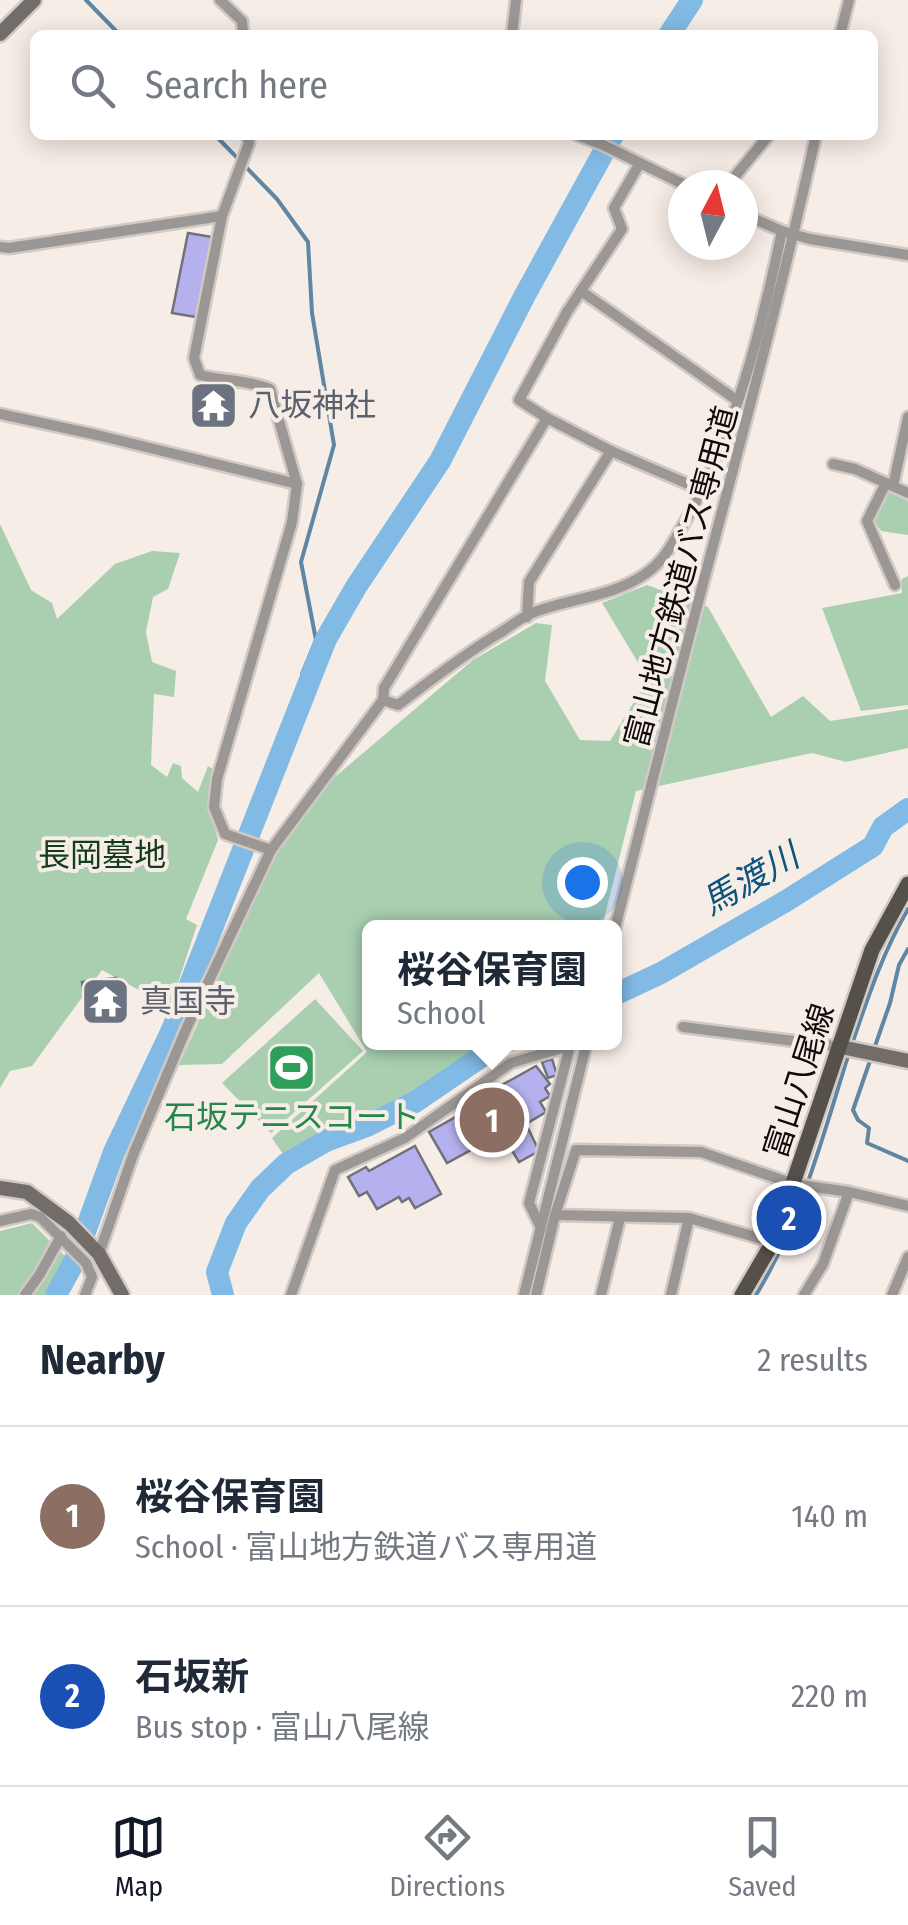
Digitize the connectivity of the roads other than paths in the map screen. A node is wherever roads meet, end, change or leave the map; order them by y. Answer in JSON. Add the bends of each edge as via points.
{"nodes":[{"id":1,"x":34,"y":0,"type":"edge"},
{"id":2,"x":220,"y":0,"type":"edge"},
{"id":3,"x":516,"y":0,"type":"edge"},
{"id":4,"x":849,"y":0,"type":"edge"},
{"id":5,"x":243,"y":30,"type":"edge"},
{"id":6,"x":513,"y":30,"type":"edge"},
{"id":7,"x":841,"y":30,"type":"edge"},
{"id":8,"x":0,"y":34,"type":"edge"},
{"id":9,"x":248,"y":140,"type":"edge"},
{"id":10,"x":590,"y":140,"type":"edge"},
{"id":11,"x":765,"y":140,"type":"edge"},
{"id":12,"x":815,"y":140,"type":"edge"},
{"id":13,"x":640,"y":162,"type":"junction"},
{"id":14,"x":740,"y":170,"type":"edge"},
{"id":15,"x":668,"y":176,"type":"edge"},
{"id":16,"x":222,"y":216,"type":"junction"},
{"id":17,"x":758,"y":220,"type":"edge"},
{"id":18,"x":788,"y":233,"type":"junction"},
{"id":19,"x":0,"y":247,"type":"edge"},
{"id":20,"x":908,"y":255,"type":"edge"},
{"id":21,"x":580,"y":291,"type":"junction"},
{"id":22,"x":738,"y":401,"type":"junction"},
{"id":23,"x":0,"y":414,"type":"edge"},
{"id":24,"x":908,"y":417,"type":"edge"},
{"id":25,"x":547,"y":418,"type":"junction"},
{"id":26,"x":611,"y":451,"type":"junction"},
{"id":27,"x":833,"y":464,"type":"dead end"},
{"id":28,"x":297,"y":484,"type":"junction"},
{"id":29,"x":890,"y":485,"type":"junction"},
{"id":30,"x":702,"y":490,"type":"junction"},
{"id":31,"x":908,"y":492,"type":"edge"},
{"id":32,"x":895,"y":585,"type":"dead end"},
{"id":33,"x":526,"y":616,"type":"junction"},
{"id":34,"x":383,"y":700,"type":"junction"},
{"id":35,"x":271,"y":850,"type":"junction"},
{"id":36,"x":908,"y":884,"type":"edge"},
{"id":37,"x":617,"y":920,"type":"edge"},
{"id":38,"x":683,"y":1028,"type":"dead end"},
{"id":39,"x":840,"y":1047,"type":"junction"},
{"id":40,"x":555,"y":1050,"type":"edge"},
{"id":41,"x":569,"y":1050,"type":"edge"},
{"id":42,"x":585,"y":1050,"type":"edge"},
{"id":43,"x":908,"y":1061,"type":"edge"},
{"id":44,"x":794,"y":1184,"type":"junction"},
{"id":45,"x":0,"y":1188,"type":"edge"},
{"id":46,"x":849,"y":1192,"type":"junction"},
{"id":47,"x":908,"y":1206,"type":"edge"},
{"id":48,"x":555,"y":1215,"type":"junction"},
{"id":49,"x":620,"y":1218,"type":"junction"},
{"id":50,"x":689,"y":1218,"type":"junction"},
{"id":51,"x":0,"y":1221,"type":"edge"},
{"id":52,"x":540,"y":1228,"type":"junction"},
{"id":53,"x":65,"y":1230,"type":"junction"},
{"id":54,"x":772,"y":1242,"type":"junction"},
{"id":55,"x":97,"y":1251,"type":"junction"},
{"id":56,"x":908,"y":1257,"type":"edge"},
{"id":57,"x":25,"y":1295,"type":"edge"},
{"id":58,"x":85,"y":1295,"type":"edge"},
{"id":59,"x":122,"y":1295,"type":"edge"},
{"id":60,"x":291,"y":1295,"type":"edge"},
{"id":61,"x":524,"y":1295,"type":"edge"},
{"id":62,"x":536,"y":1295,"type":"edge"},
{"id":63,"x":601,"y":1295,"type":"edge"},
{"id":64,"x":671,"y":1295,"type":"edge"},
{"id":65,"x":742,"y":1295,"type":"edge"},
{"id":66,"x":804,"y":1295,"type":"edge"},
{"id":67,"x":892,"y":1295,"type":"edge"}],
"edges":[{"from":1,"to":8,"type":"main road"},
{"from":2,"to":5,"type":"street"},
{"from":3,"to":6,"type":"street"},
{"from":4,"to":7,"type":"street"},
{"from":9,"to":16,"type":"street"},
{"from":10,"to":13,"type":"street"},
{"from":11,"to":14,"type":"street"},
{"from":12,"to":18,"type":"street"},
{"from":13,"to":15,"type":"street"},
{"from":13,"to":21,"type":"street","via":[[614,208],[622,229]]},
{"from":16,"to":19,"type":"street"},
{"from":16,"to":28,"type":"street","via":[[194,358],[200,375],[270,390]]},
{"from":17,"to":18,"type":"street"},
{"from":18,"to":20,"type":"street"},
{"from":18,"to":22,"type":"street"},
{"from":18,"to":37,"type":"street","name":"富山地方鉄道バス専用道","via":[[752,405]]},
{"from":21,"to":22,"type":"street"},
{"from":21,"to":25,"type":"street","via":[[519,400]]},
{"from":22,"to":30,"type":"street"},
{"from":23,"to":28,"type":"street"},
{"from":24,"to":29,"type":"street"},
{"from":25,"to":26,"type":"street"},
{"from":25,"to":34,"type":"street","via":[[384,688]]},
{"from":26,"to":30,"type":"street"},
{"from":26,"to":33,"type":"street","via":[[530,582]]},
{"from":27,"to":29,"type":"street"},
{"from":28,"to":35,"type":"street","via":[[214,807],[226,834]]},
{"from":29,"to":31,"type":"street"},
{"from":29,"to":32,"type":"street","via":[[867,521]]},
{"from":30,"to":33,"type":"street","via":[[665,556],[646,574]]},
{"from":33,"to":34,"type":"street","via":[[398,705]]},
{"from":34,"to":35,"type":"street"},
{"from":35,"to":55,"type":"street","via":[[187,1027]]},
{"from":36,"to":39,"type":"main road","name":"富山八尾線","via":[[872,950]]},
{"from":38,"to":39,"type":"street"},
{"from":39,"to":43,"type":"main road"},
{"from":39,"to":44,"type":"main road","name":"富山八尾線"},
{"from":40,"to":60,"type":"street","via":[[512,1063],[405,1138],[335,1170]]},
{"from":41,"to":52,"type":"street","via":[[529,1203]]},
{"from":42,"to":52,"type":"street"},
{"from":44,"to":46,"type":"street"},
{"from":44,"to":48,"type":"street","via":[[701,1152],[576,1150]]},
{"from":44,"to":54,"type":"main road","name":"富山八尾線"},
{"from":45,"to":53,"type":"main road","via":[[26,1192]]},
{"from":46,"to":47,"type":"street"},
{"from":46,"to":66,"type":"street"},
{"from":48,"to":49,"type":"street"},
{"from":48,"to":62,"type":"street"},
{"from":49,"to":50,"type":"street"},
{"from":49,"to":63,"type":"street"},
{"from":50,"to":54,"type":"street"},
{"from":50,"to":64,"type":"street"},
{"from":51,"to":53,"type":"street","via":[[31,1214]]},
{"from":52,"to":61,"type":"street"},
{"from":53,"to":55,"type":"main road"},
{"from":53,"to":57,"type":"street"},
{"from":53,"to":58,"type":"street","via":[[92,1277]]},
{"from":54,"to":65,"type":"main road","name":"富山八尾線"},
{"from":55,"to":59,"type":"main road"},
{"from":56,"to":67,"type":"street"}]}
